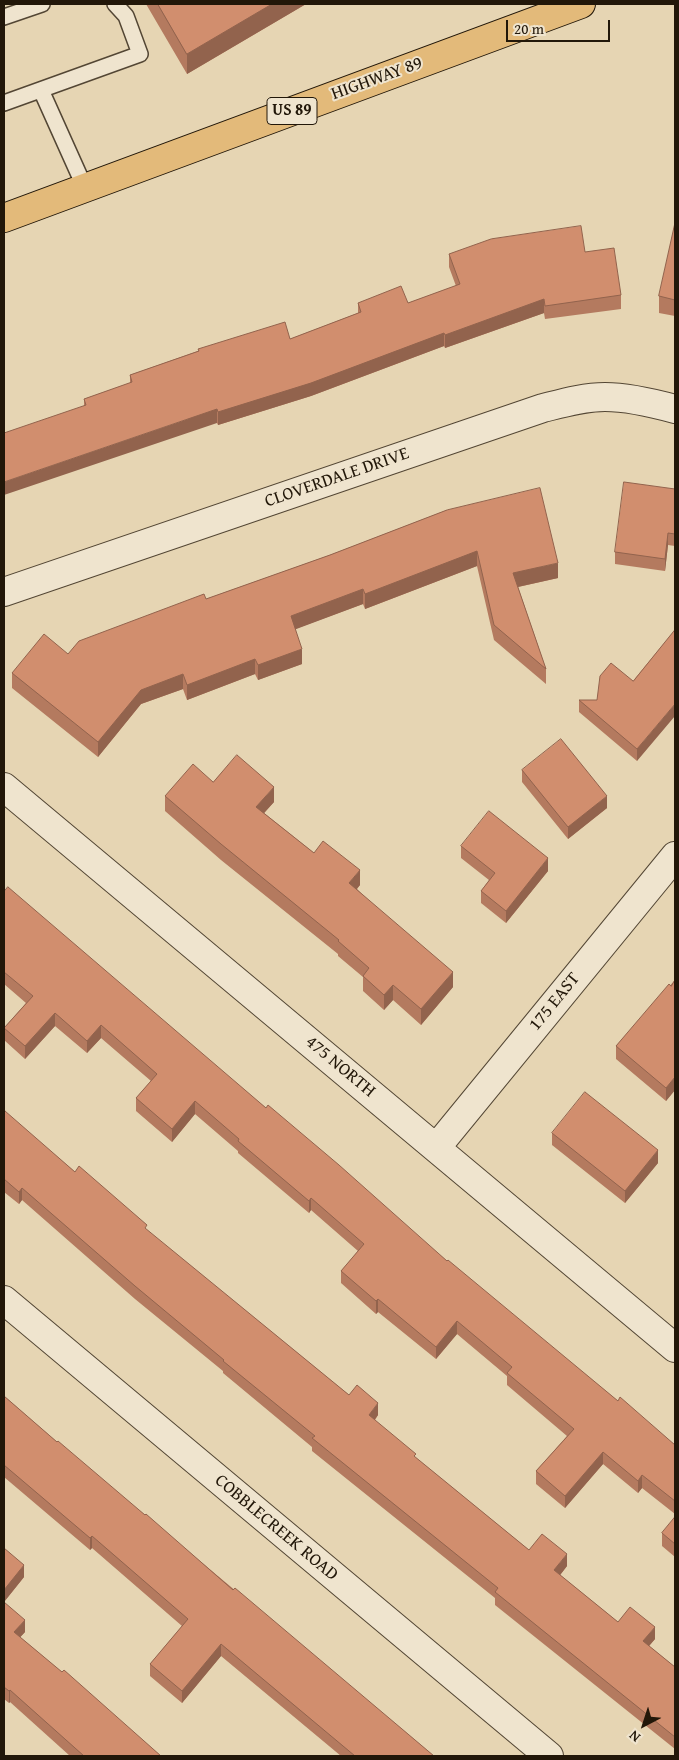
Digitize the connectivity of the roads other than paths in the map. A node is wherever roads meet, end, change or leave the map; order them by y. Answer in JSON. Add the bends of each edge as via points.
{"nodes":[{"id":1,"x":42,"y":4,"type":"edge"},
{"id":2,"x":115,"y":4,"type":"edge"},
{"id":3,"x":581,"y":4,"type":"edge"},
{"id":4,"x":4,"y":17,"type":"edge"},
{"id":5,"x":41,"y":90,"type":"junction"},
{"id":6,"x":4,"y":103,"type":"edge"},
{"id":7,"x":85,"y":188,"type":"junction"},
{"id":8,"x":4,"y":218,"type":"edge"},
{"id":9,"x":675,"y":409,"type":"edge"},
{"id":10,"x":4,"y":592,"type":"edge"},
{"id":11,"x":4,"y":787,"type":"edge"},
{"id":12,"x":675,"y":856,"type":"edge"},
{"id":13,"x":436,"y":1148,"type":"junction"},
{"id":14,"x":4,"y":1300,"type":"edge"},
{"id":15,"x":675,"y":1348,"type":"edge"},
{"id":16,"x":549,"y":1756,"type":"edge"}],
"edges":[{"from":1,"to":4,"type":"lane"},
{"from":2,"to":5,"type":"lane","via":[[126,16],[140,54]]},
{"from":3,"to":7,"type":"main road","name":"HIGHWAY 89","number":"US 89"},
{"from":5,"to":6,"type":"lane"},
{"from":5,"to":7,"type":"lane"},
{"from":7,"to":8,"type":"main road","name":"HIGHWAY 89","number":"US 89"},
{"from":9,"to":10,"type":"street","name":"CLOVERDALE DRIVE","via":[[606,397],[580,399],[543,408]]},
{"from":11,"to":13,"type":"street","name":"475 NORTH"},
{"from":12,"to":13,"type":"street","name":"175 EAST"},
{"from":13,"to":15,"type":"street","name":"475 NORTH"},
{"from":14,"to":16,"type":"street","name":"COBBLECREEK ROAD"}]}
